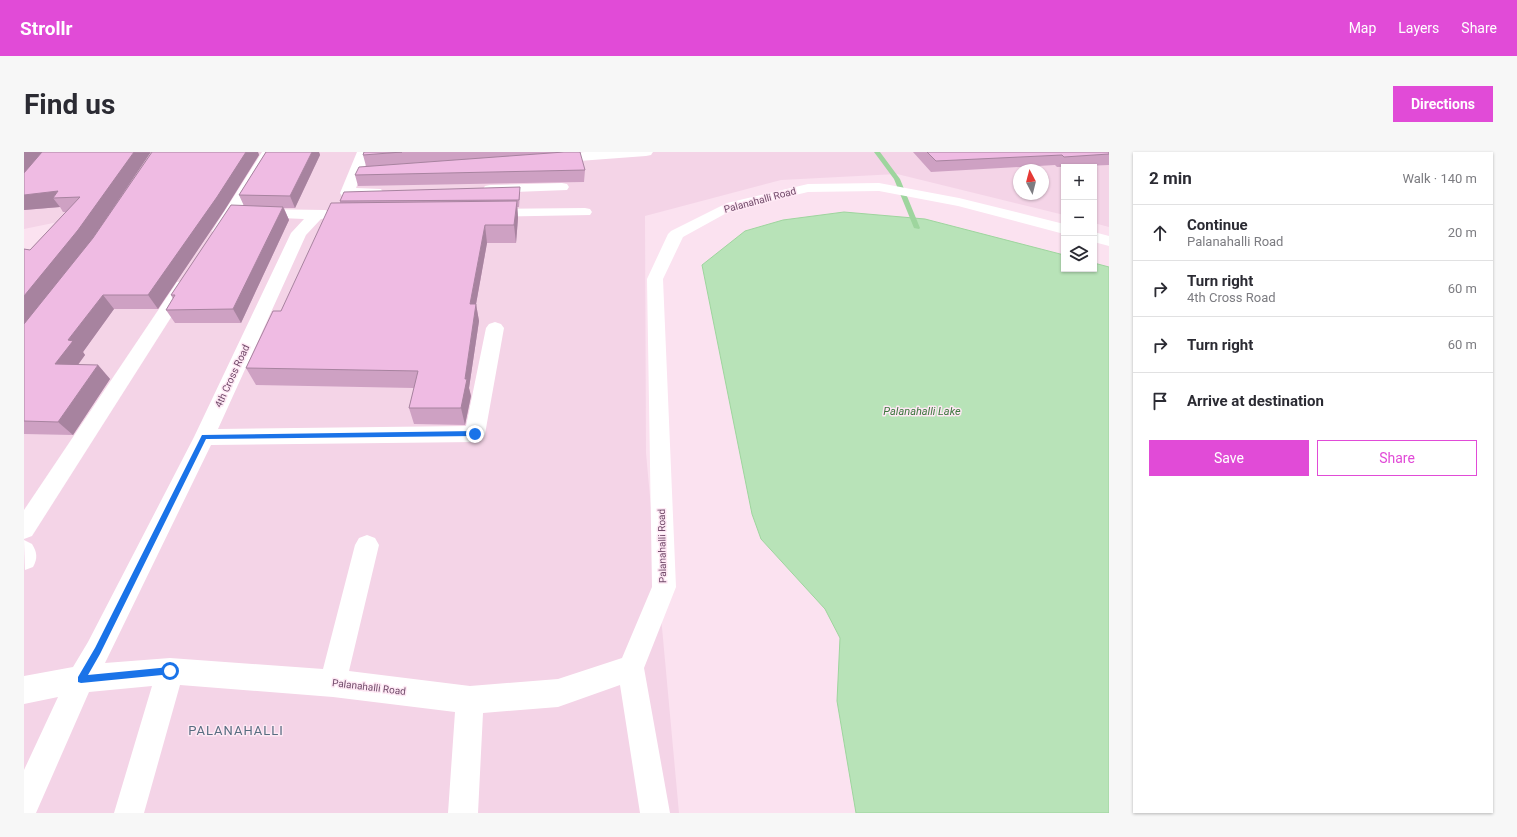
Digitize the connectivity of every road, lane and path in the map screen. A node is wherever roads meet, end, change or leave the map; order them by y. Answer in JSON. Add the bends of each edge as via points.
{"nodes":[{"id":1,"x":269,"y":152,"type":"edge"},
{"id":2,"x":364,"y":152,"type":"edge"},
{"id":3,"x":646,"y":152,"type":"edge"},
{"id":4,"x":597,"y":154,"type":"edge"},
{"id":5,"x":536,"y":160,"type":"edge"},
{"id":6,"x":371,"y":172,"type":"edge"},
{"id":7,"x":355,"y":173,"type":"junction"},
{"id":8,"x":562,"y":187,"type":"dead end"},
{"id":9,"x":474,"y":189,"type":"edge"},
{"id":10,"x":387,"y":192,"type":"edge"},
{"id":11,"x":232,"y":212,"type":"junction"},
{"id":12,"x":585,"y":212,"type":"dead end"},
{"id":13,"x":475,"y":213,"type":"edge"},
{"id":14,"x":317,"y":215,"type":"junction"},
{"id":15,"x":341,"y":215,"type":"edge"},
{"id":16,"x":1061,"y":228,"type":"edge"},
{"id":17,"x":1097,"y":238,"type":"edge"},
{"id":18,"x":1109,"y":241,"type":"edge"},
{"id":19,"x":210,"y":245,"type":"edge"},
{"id":20,"x":193,"y":272,"type":"edge"},
{"id":21,"x":495,"y":328,"type":"dead end"},
{"id":22,"x":204,"y":437,"type":"junction"},
{"id":23,"x":24,"y":529,"type":"edge"},
{"id":24,"x":367,"y":545,"type":"dead end"},
{"id":25,"x":631,"y":668,"type":"junction"},
{"id":26,"x":170,"y":671,"type":"junction"},
{"id":27,"x":81,"y":679,"type":"junction"},
{"id":28,"x":332,"y":683,"type":"junction"},
{"id":29,"x":24,"y":690,"type":"edge"},
{"id":30,"x":470,"y":700,"type":"junction"},
{"id":31,"x":24,"y":804,"type":"edge"},
{"id":32,"x":129,"y":813,"type":"edge"},
{"id":33,"x":463,"y":813,"type":"edge"},
{"id":34,"x":655,"y":813,"type":"edge"}],
"edges":[{"from":1,"to":11,"type":"street"},
{"from":2,"to":7,"type":"street"},
{"from":3,"to":4,"type":"street"},
{"from":4,"to":5,"type":"street"},
{"from":6,"to":7,"type":"street"},
{"from":7,"to":10,"type":"street","via":[[347,193]]},
{"from":8,"to":9,"type":"street"},
{"from":11,"to":14,"type":"street"},
{"from":11,"to":19,"type":"street"},
{"from":12,"to":13,"type":"street"},
{"from":14,"to":15,"type":"street"},
{"from":14,"to":22,"type":"street","name":"4th Cross Road","via":[[299,233]]},
{"from":16,"to":25,"type":"street","name":"Palanahalli Road","via":[[959,202],[879,188],[808,188],[727,207],[676,234],[655,279],[664,587]]},
{"from":17,"to":18,"type":"street"},
{"from":20,"to":23,"type":"street"},
{"from":21,"to":22,"type":"street","via":[[475,434]]},
{"from":22,"to":27,"type":"street","name":"4th Cross Road","via":[[98,651]]},
{"from":24,"to":28,"type":"street"},
{"from":25,"to":30,"type":"street","name":"Palanahalli Road","via":[[558,693]]},
{"from":25,"to":34,"type":"street"},
{"from":26,"to":27,"type":"street","name":"Palanahalli Road"},
{"from":26,"to":28,"type":"street","name":"Palanahalli Road"},
{"from":26,"to":32,"type":"street"},
{"from":27,"to":29,"type":"street","name":"Palanahalli Road"},
{"from":27,"to":31,"type":"street","name":"4th Cross Road"},
{"from":28,"to":30,"type":"street","name":"Palanahalli Road"},
{"from":30,"to":33,"type":"street"}]}
